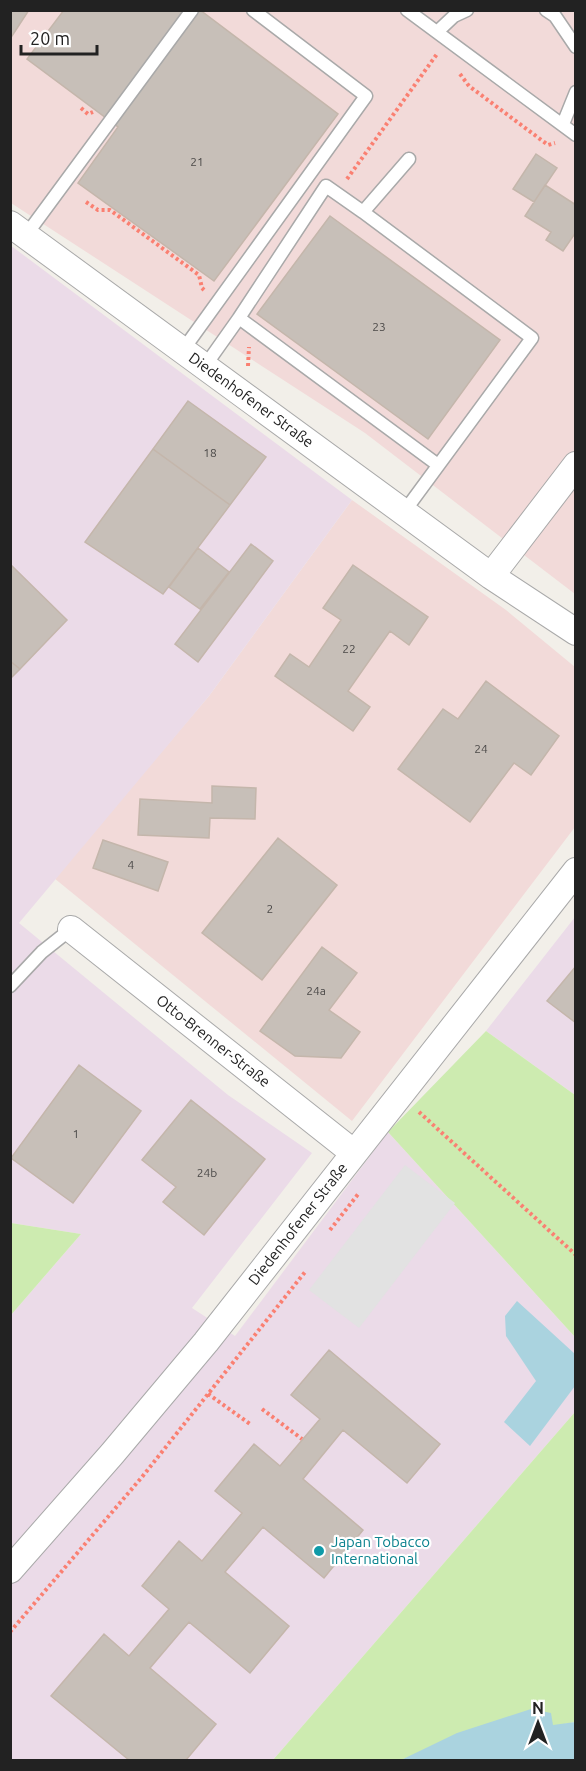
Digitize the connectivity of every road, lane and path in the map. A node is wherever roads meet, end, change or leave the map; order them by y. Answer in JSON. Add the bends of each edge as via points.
{"nodes":[{"id":1,"x":192,"y":10,"type":"edge"},
{"id":2,"x":253,"y":10,"type":"edge"},
{"id":3,"x":407,"y":10,"type":"edge"},
{"id":4,"x":467,"y":10,"type":"edge"},
{"id":5,"x":546,"y":10,"type":"edge"},
{"id":6,"x":437,"y":32,"type":"junction"},
{"id":7,"x":576,"y":47,"type":"edge"},
{"id":8,"x":437,"y":53,"type":"dead end"},
{"id":9,"x":576,"y":92,"type":"edge"},
{"id":10,"x":563,"y":124,"type":"junction"},
{"id":11,"x":576,"y":135,"type":"edge"},
{"id":12,"x":409,"y":159,"type":"dead end"},
{"id":13,"x":342,"y":187,"type":"dead end"},
{"id":14,"x":86,"y":202,"type":"dead end"},
{"id":15,"x":363,"y":212,"type":"junction"},
{"id":16,"x":21,"y":225,"type":"edge"},
{"id":17,"x":211,"y":295,"type":"dead end"},
{"id":18,"x":239,"y":318,"type":"junction"},
{"id":19,"x":183,"y":350,"type":"junction"},
{"id":20,"x":205,"y":366,"type":"junction"},
{"id":21,"x":438,"y":465,"type":"junction"},
{"id":22,"x":576,"y":465,"type":"edge"},
{"id":23,"x":404,"y":512,"type":"junction"},
{"id":24,"x":491,"y":576,"type":"junction"},
{"id":25,"x":576,"y":632,"type":"edge"},
{"id":26,"x":576,"y":871,"type":"edge"},
{"id":27,"x":71,"y":929,"type":"joint"},
{"id":28,"x":10,"y":986,"type":"edge"},
{"id":29,"x":402,"y":1094,"type":"junction"},
{"id":30,"x":354,"y":1153,"type":"junction"},
{"id":31,"x":576,"y":1254,"type":"edge"},
{"id":32,"x":305,"y":1272,"type":"dead end"},
{"id":33,"x":208,"y":1394,"type":"junction"},
{"id":34,"x":262,"y":1409,"type":"dead end"},
{"id":35,"x":250,"y":1424,"type":"dead end"},
{"id":36,"x":302,"y":1439,"type":"dead end"},
{"id":37,"x":10,"y":1570,"type":"edge"},
{"id":38,"x":10,"y":1632,"type":"edge"}],
"edges":[{"from":1,"to":16,"type":"lane"},
{"from":2,"to":19,"type":"lane","via":[[366,96]]},
{"from":3,"to":6,"type":"lane"},
{"from":4,"to":6,"type":"lane"},
{"from":5,"to":7,"type":"lane","via":[[555,16]]},
{"from":6,"to":10,"type":"lane"},
{"from":8,"to":13,"type":"path"},
{"from":9,"to":10,"type":"lane"},
{"from":10,"to":11,"type":"lane"},
{"from":12,"to":15,"type":"lane"},
{"from":14,"to":17,"type":"path","via":[[98,210],[110,210],[190,268]]},
{"from":15,"to":18,"type":"lane","via":[[326,186]]},
{"from":15,"to":21,"type":"lane","via":[[532,338]]},
{"from":16,"to":19,"type":"street","name":"Diedenhofener Straße"},
{"from":18,"to":20,"type":"lane"},
{"from":18,"to":21,"type":"lane"},
{"from":19,"to":20,"type":"street","name":"Diedenhofener Straße"},
{"from":20,"to":23,"type":"street","name":"Diedenhofener Straße"},
{"from":21,"to":23,"type":"lane"},
{"from":22,"to":24,"type":"street"},
{"from":23,"to":24,"type":"street","name":"Diedenhofener Straße"},
{"from":24,"to":25,"type":"street","name":"Diedenhofener Straße"},
{"from":26,"to":29,"type":"street","name":"Diedenhofener Straße"},
{"from":27,"to":28,"type":"lane"},
{"from":27,"to":30,"type":"street","name":"Otto-Brenner-Straße"},
{"from":29,"to":30,"type":"street","name":"Diedenhofener Straße"},
{"from":29,"to":31,"type":"path"},
{"from":30,"to":37,"type":"street","name":"Diedenhofener Straße","via":[[206,1342]]},
{"from":32,"to":33,"type":"path"},
{"from":33,"to":35,"type":"path"},
{"from":33,"to":38,"type":"path"},
{"from":34,"to":36,"type":"path"}]}
